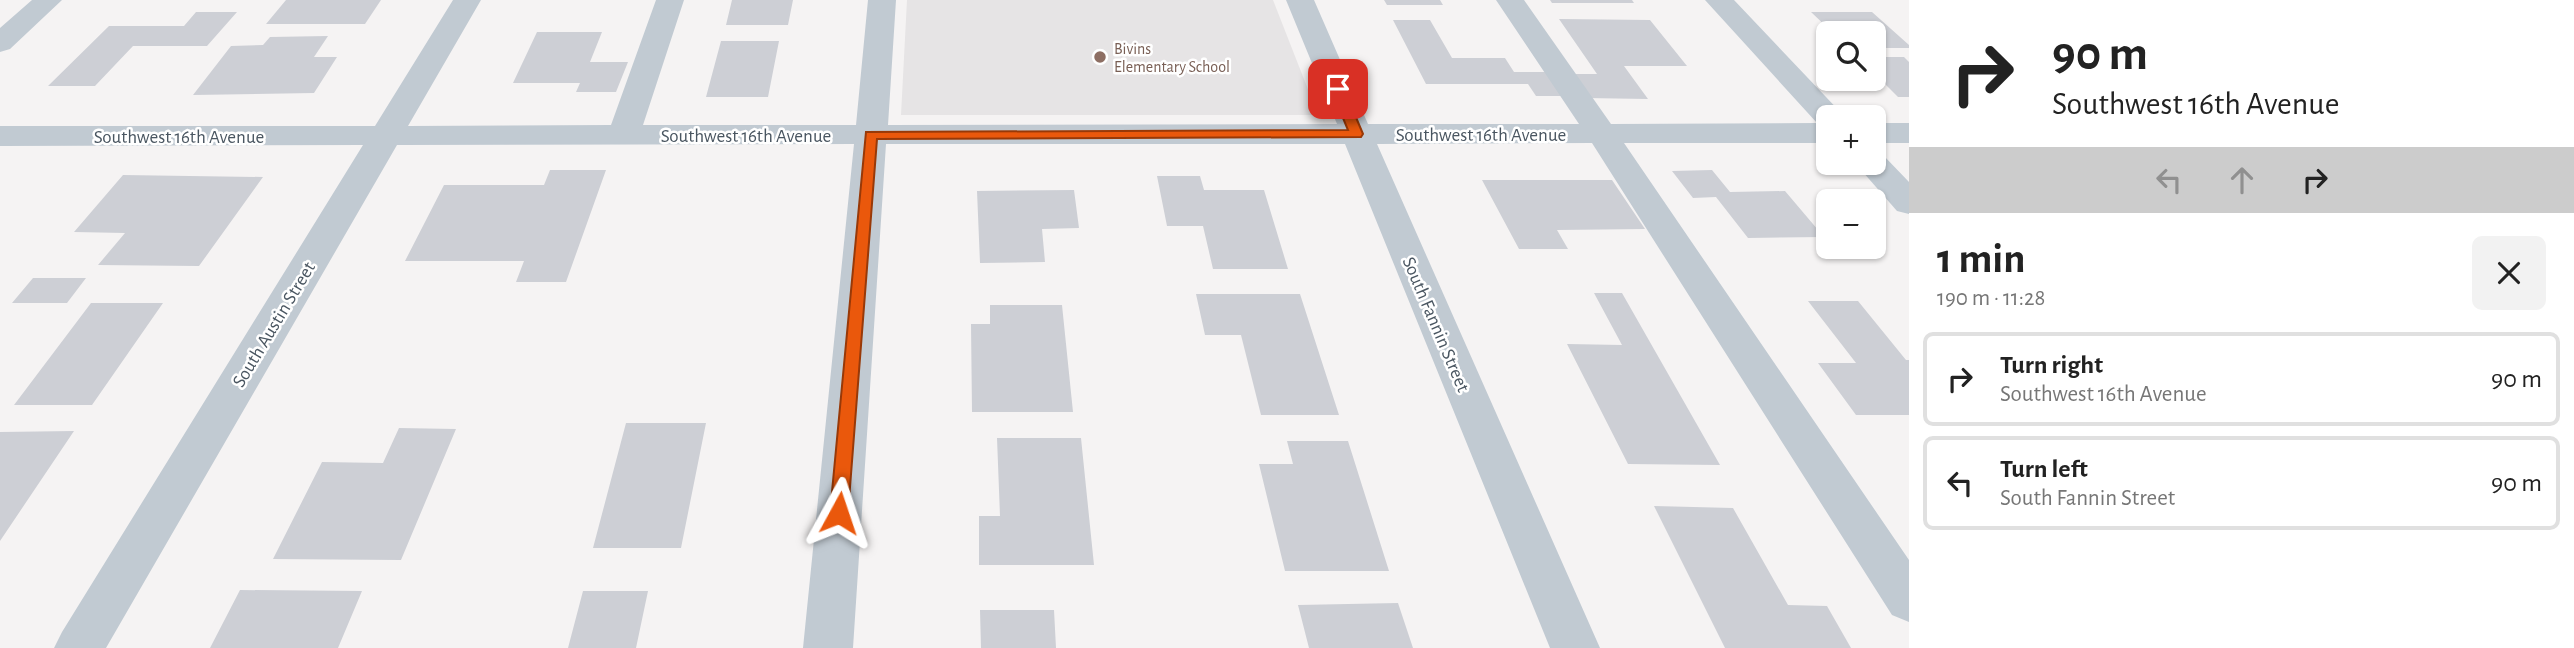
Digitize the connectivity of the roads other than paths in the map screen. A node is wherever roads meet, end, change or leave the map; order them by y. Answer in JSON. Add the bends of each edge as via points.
{"nodes":[{"id":1,"x":48,"y":0,"type":"edge"},
{"id":2,"x":467,"y":0,"type":"edge"},
{"id":3,"x":670,"y":0,"type":"edge"},
{"id":4,"x":882,"y":0,"type":"edge"},
{"id":5,"x":1300,"y":0,"type":"edge"},
{"id":6,"x":1510,"y":0,"type":"edge"},
{"id":7,"x":1719,"y":0,"type":"edge"},
{"id":8,"x":0,"y":43,"type":"edge"},
{"id":9,"x":1818,"y":105,"type":"edge"},
{"id":10,"x":1816,"y":133,"type":"edge"},
{"id":11,"x":1886,"y":133,"type":"edge"},
{"id":12,"x":1909,"y":133,"type":"edge"},
{"id":13,"x":1357,"y":134,"type":"junction"},
{"id":14,"x":1602,"y":134,"type":"junction"},
{"id":15,"x":624,"y":135,"type":"junction"},
{"id":16,"x":871,"y":135,"type":"junction"},
{"id":17,"x":0,"y":136,"type":"edge"},
{"id":18,"x":386,"y":136,"type":"junction"},
{"id":19,"x":1883,"y":175,"type":"edge"},
{"id":20,"x":1909,"y":203,"type":"edge"},
{"id":21,"x":1909,"y":600,"type":"edge"},
{"id":22,"x":79,"y":648,"type":"edge"},
{"id":23,"x":828,"y":648,"type":"edge"},
{"id":24,"x":1575,"y":648,"type":"edge"}],
"edges":[{"from":1,"to":8,"type":"street"},
{"from":2,"to":18,"type":"street","name":"South Austin Street"},
{"from":3,"to":15,"type":"street"},
{"from":4,"to":16,"type":"street"},
{"from":5,"to":13,"type":"street","name":"South Fannin Street"},
{"from":6,"to":14,"type":"street"},
{"from":7,"to":9,"type":"street"},
{"from":10,"to":14,"type":"street","name":"Southwest 16th Avenue"},
{"from":11,"to":12,"type":"street"},
{"from":13,"to":14,"type":"street","name":"Southwest 16th Avenue"},
{"from":13,"to":16,"type":"street","name":"Southwest 16th Avenue"},
{"from":13,"to":24,"type":"street","name":"South Fannin Street"},
{"from":14,"to":21,"type":"street"},
{"from":15,"to":16,"type":"street","name":"Southwest 16th Avenue"},
{"from":15,"to":18,"type":"street","name":"Southwest 16th Avenue"},
{"from":16,"to":23,"type":"street"},
{"from":17,"to":18,"type":"street","name":"Southwest 16th Avenue"},
{"from":18,"to":22,"type":"street","name":"South Austin Street"},
{"from":19,"to":20,"type":"street"}]}
